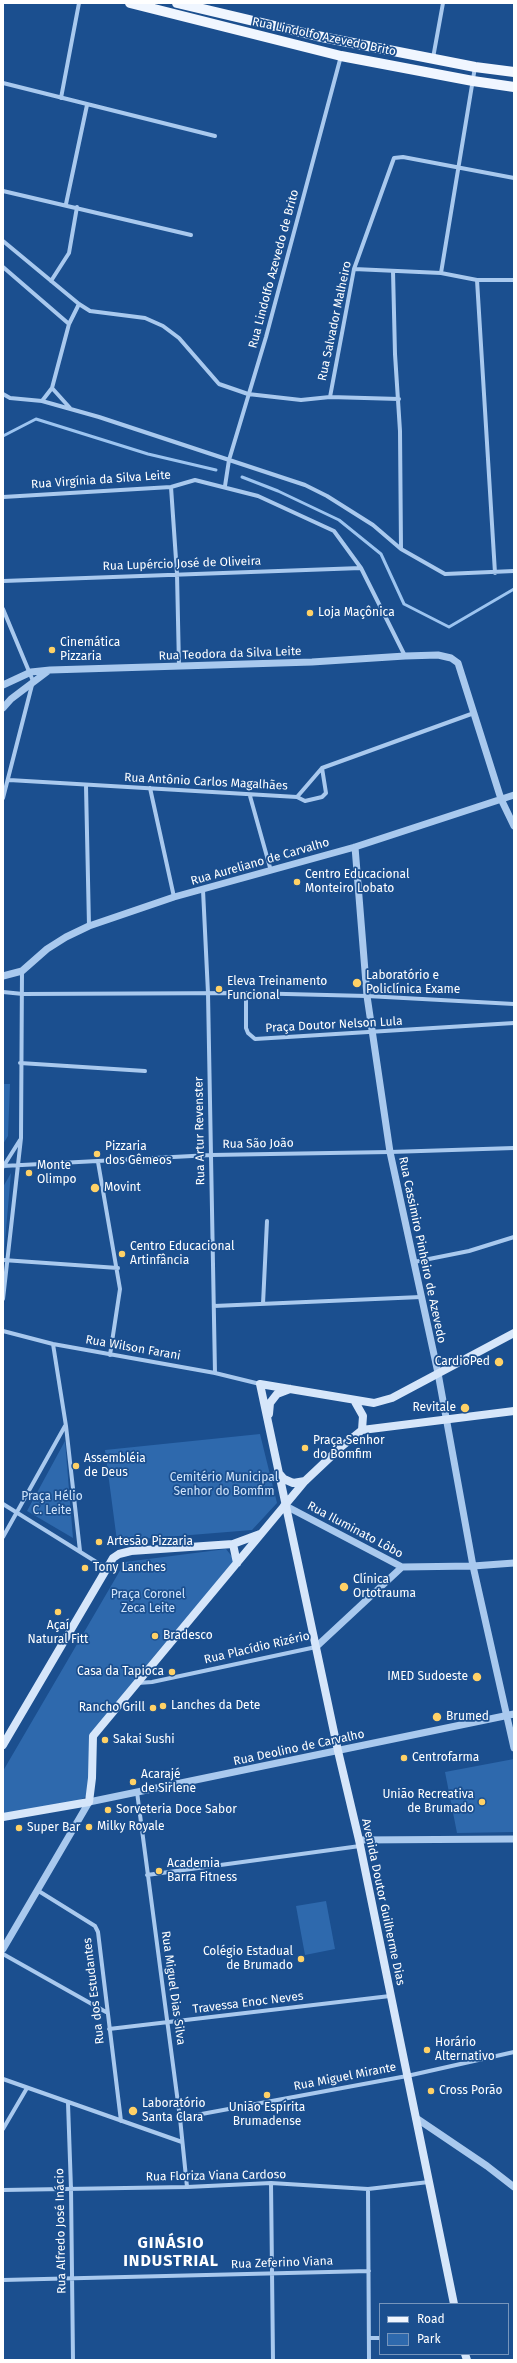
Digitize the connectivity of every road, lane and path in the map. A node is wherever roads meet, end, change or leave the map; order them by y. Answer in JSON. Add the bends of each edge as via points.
{"nodes":[{"id":1,"x":78,"y":3,"type":"edge"},
{"id":2,"x":130,"y":3,"type":"edge"},
{"id":3,"x":177,"y":3,"type":"edge"},
{"id":4,"x":443,"y":3,"type":"edge"},
{"id":5,"x":200,"y":6,"type":"edge"},
{"id":6,"x":341,"y":56,"type":"junction"},
{"id":7,"x":433,"y":58,"type":"junction"},
{"id":8,"x":475,"y":67,"type":"junction"},
{"id":9,"x":514,"y":72,"type":"edge"},
{"id":10,"x":473,"y":81,"type":"junction"},
{"id":11,"x":3,"y":83,"type":"edge"},
{"id":12,"x":514,"y":86,"type":"edge"},
{"id":13,"x":61,"y":98,"type":"junction"},
{"id":14,"x":87,"y":105,"type":"junction"},
{"id":15,"x":215,"y":136,"type":"dead end"},
{"id":16,"x":460,"y":168,"type":"junction"},
{"id":17,"x":514,"y":178,"type":"edge"},
{"id":18,"x":3,"y":190,"type":"edge"},
{"id":19,"x":66,"y":204,"type":"junction"},
{"id":20,"x":77,"y":207,"type":"junction"},
{"id":21,"x":191,"y":235,"type":"dead end"},
{"id":22,"x":3,"y":241,"type":"edge"},
{"id":23,"x":3,"y":267,"type":"edge"},
{"id":24,"x":354,"y":269,"type":"junction"},
{"id":25,"x":393,"y":271,"type":"junction"},
{"id":26,"x":441,"y":273,"type":"junction"},
{"id":27,"x":477,"y":280,"type":"junction"},
{"id":28,"x":514,"y":280,"type":"edge"},
{"id":29,"x":51,"y":281,"type":"junction"},
{"id":30,"x":79,"y":304,"type":"junction"},
{"id":31,"x":69,"y":324,"type":"junction"},
{"id":32,"x":52,"y":388,"type":"junction"},
{"id":33,"x":3,"y":394,"type":"edge"},
{"id":34,"x":248,"y":394,"type":"junction"},
{"id":35,"x":330,"y":397,"type":"junction"},
{"id":36,"x":399,"y":399,"type":"junction"},
{"id":37,"x":42,"y":401,"type":"junction"},
{"id":38,"x":71,"y":409,"type":"junction"},
{"id":39,"x":229,"y":460,"type":"junction"},
{"id":40,"x":225,"y":486,"type":"junction"},
{"id":41,"x":171,"y":487,"type":"junction"},
{"id":42,"x":3,"y":497,"type":"edge"},
{"id":43,"x":401,"y":549,"type":"junction"},
{"id":44,"x":361,"y":568,"type":"junction"},
{"id":45,"x":514,"y":571,"type":"edge"},
{"id":46,"x":495,"y":573,"type":"junction"},
{"id":47,"x":177,"y":574,"type":"junction"},
{"id":48,"x":3,"y":581,"type":"edge"},
{"id":49,"x":3,"y":609,"type":"edge"},
{"id":50,"x":405,"y":656,"type":"junction"},
{"id":51,"x":179,"y":666,"type":"junction"},
{"id":52,"x":50,"y":670,"type":"junction"},
{"id":53,"x":31,"y":672,"type":"junction"},
{"id":54,"x":33,"y":681,"type":"junction"},
{"id":55,"x":3,"y":685,"type":"edge"},
{"id":56,"x":3,"y":708,"type":"edge"},
{"id":57,"x":474,"y":713,"type":"junction"},
{"id":58,"x":322,"y":768,"type":"junction"},
{"id":59,"x":9,"y":780,"type":"junction"},
{"id":60,"x":86,"y":786,"type":"junction"},
{"id":61,"x":150,"y":788,"type":"junction"},
{"id":62,"x":514,"y":795,"type":"edge"},
{"id":63,"x":250,"y":796,"type":"junction"},
{"id":64,"x":297,"y":797,"type":"junction"},
{"id":65,"x":3,"y":798,"type":"edge"},
{"id":66,"x":501,"y":799,"type":"junction"},
{"id":67,"x":514,"y":826,"type":"edge"},
{"id":68,"x":355,"y":847,"type":"junction"},
{"id":69,"x":271,"y":871,"type":"junction"},
{"id":70,"x":203,"y":890,"type":"junction"},
{"id":71,"x":174,"y":898,"type":"junction"},
{"id":72,"x":89,"y":926,"type":"junction"},
{"id":73,"x":22,"y":971,"type":"junction"},
{"id":74,"x":3,"y":976,"type":"edge"},
{"id":75,"x":3,"y":992,"type":"edge"},
{"id":76,"x":246,"y":993,"type":"junction"},
{"id":77,"x":23,"y":994,"type":"junction"},
{"id":78,"x":208,"y":994,"type":"junction"},
{"id":79,"x":367,"y":996,"type":"junction"},
{"id":80,"x":514,"y":1004,"type":"edge"},
{"id":81,"x":514,"y":1023,"type":"edge"},
{"id":82,"x":373,"y":1033,"type":"junction"},
{"id":83,"x":20,"y":1063,"type":"junction"},
{"id":84,"x":145,"y":1071,"type":"dead end"},
{"id":85,"x":21,"y":1138,"type":"junction"},
{"id":86,"x":514,"y":1148,"type":"edge"},
{"id":87,"x":390,"y":1152,"type":"junction"},
{"id":88,"x":211,"y":1155,"type":"junction"},
{"id":89,"x":98,"y":1162,"type":"junction"},
{"id":90,"x":17,"y":1166,"type":"junction"},
{"id":91,"x":3,"y":1167,"type":"edge"},
{"id":92,"x":267,"y":1221,"type":"dead end"},
{"id":93,"x":514,"y":1237,"type":"edge"},
{"id":94,"x":5,"y":1260,"type":"edge"},
{"id":95,"x":414,"y":1262,"type":"junction"},
{"id":96,"x":118,"y":1268,"type":"junction"},
{"id":97,"x":421,"y":1297,"type":"junction"},
{"id":98,"x":3,"y":1299,"type":"edge"},
{"id":99,"x":263,"y":1304,"type":"junction"},
{"id":100,"x":214,"y":1306,"type":"junction"},
{"id":101,"x":3,"y":1332,"type":"edge"},
{"id":102,"x":514,"y":1333,"type":"edge"},
{"id":103,"x":53,"y":1344,"type":"junction"},
{"id":104,"x":110,"y":1354,"type":"junction"},
{"id":105,"x":215,"y":1373,"type":"junction"},
{"id":106,"x":438,"y":1373,"type":"junction"},
{"id":107,"x":260,"y":1384,"type":"junction"},
{"id":108,"x":291,"y":1389,"type":"junction"},
{"id":109,"x":354,"y":1400,"type":"junction"},
{"id":110,"x":514,"y":1411,"type":"edge"},
{"id":111,"x":446,"y":1418,"type":"junction"},
{"id":112,"x":268,"y":1420,"type":"junction"},
{"id":113,"x":66,"y":1426,"type":"junction"},
{"id":114,"x":362,"y":1430,"type":"junction"},
{"id":115,"x":278,"y":1472,"type":"junction"},
{"id":116,"x":305,"y":1481,"type":"junction"},
{"id":117,"x":3,"y":1504,"type":"edge"},
{"id":118,"x":284,"y":1505,"type":"junction"},
{"id":119,"x":18,"y":1514,"type":"junction"},
{"id":120,"x":261,"y":1534,"type":"junction"},
{"id":121,"x":3,"y":1537,"type":"edge"},
{"id":122,"x":233,"y":1544,"type":"junction"},
{"id":123,"x":80,"y":1551,"type":"junction"},
{"id":124,"x":237,"y":1563,"type":"junction"},
{"id":125,"x":514,"y":1563,"type":"edge"},
{"id":126,"x":473,"y":1566,"type":"junction"},
{"id":127,"x":402,"y":1567,"type":"junction"},
{"id":128,"x":106,"y":1568,"type":"junction"},
{"id":129,"x":316,"y":1647,"type":"junction"},
{"id":130,"x":136,"y":1684,"type":"junction"},
{"id":131,"x":510,"y":1714,"type":"edge"},
{"id":132,"x":3,"y":1745,"type":"edge"},
{"id":133,"x":514,"y":1748,"type":"edge"},
{"id":134,"x":338,"y":1751,"type":"junction"},
{"id":135,"x":137,"y":1792,"type":"junction"},
{"id":136,"x":88,"y":1802,"type":"junction"},
{"id":137,"x":3,"y":1817,"type":"edge"},
{"id":138,"x":514,"y":1839,"type":"edge"},
{"id":139,"x":360,"y":1843,"type":"junction"},
{"id":140,"x":147,"y":1875,"type":"junction"},
{"id":141,"x":37,"y":1890,"type":"junction"},
{"id":142,"x":3,"y":1949,"type":"edge"},
{"id":143,"x":3,"y":1954,"type":"edge"},
{"id":144,"x":390,"y":1996,"type":"junction"},
{"id":145,"x":106,"y":2012,"type":"junction"},
{"id":146,"x":167,"y":2023,"type":"junction"},
{"id":147,"x":109,"y":2029,"type":"junction"},
{"id":148,"x":514,"y":2052,"type":"edge"},
{"id":149,"x":407,"y":2076,"type":"junction"},
{"id":150,"x":3,"y":2079,"type":"edge"},
{"id":151,"x":27,"y":2088,"type":"junction"},
{"id":152,"x":68,"y":2102,"type":"junction"},
{"id":153,"x":180,"y":2118,"type":"junction"},
{"id":154,"x":416,"y":2118,"type":"junction"},
{"id":155,"x":121,"y":2121,"type":"junction"},
{"id":156,"x":3,"y":2129,"type":"edge"},
{"id":157,"x":182,"y":2142,"type":"junction"},
{"id":158,"x":429,"y":2182,"type":"junction"},
{"id":159,"x":271,"y":2183,"type":"junction"},
{"id":160,"x":187,"y":2187,"type":"junction"},
{"id":161,"x":514,"y":2187,"type":"edge"},
{"id":162,"x":71,"y":2189,"type":"junction"},
{"id":163,"x":368,"y":2189,"type":"junction"},
{"id":164,"x":3,"y":2190,"type":"edge"},
{"id":165,"x":369,"y":2271,"type":"junction"},
{"id":166,"x":272,"y":2274,"type":"junction"},
{"id":167,"x":3,"y":2280,"type":"edge"},
{"id":168,"x":71,"y":2280,"type":"junction"},
{"id":169,"x":454,"y":2303,"type":"edge"},
{"id":170,"x":370,"y":2338,"type":"junction"},
{"id":171,"x":379,"y":2338,"type":"edge"},
{"id":172,"x":73,"y":2360,"type":"edge"},
{"id":173,"x":273,"y":2360,"type":"edge"},
{"id":174,"x":369,"y":2360,"type":"edge"}],
"edges":[{"from":1,"to":13,"type":"street"},
{"from":2,"to":6,"type":"main road","name":"Rua Lindolfo Azevedo Brito"},
{"from":3,"to":5,"type":"main road","name":"Rua Lindolfo Azevedo Brito"},
{"from":4,"to":7,"type":"street"},
{"from":5,"to":7,"type":"main road","name":"Rua Lindolfo Azevedo Brito","via":[[317,36]]},
{"from":6,"to":10,"type":"main road","name":"Rua Lindolfo Azevedo Brito"},
{"from":6,"to":34,"type":"street","name":"Rua Lindolfo Azevedo de Brito","via":[[266,337]]},
{"from":7,"to":8,"type":"main road","name":"Rua Lindolfo Azevedo Brito"},
{"from":8,"to":9,"type":"main road","name":"Rua Lindolfo Azevedo Brito"},
{"from":8,"to":10,"type":"street"},
{"from":10,"to":12,"type":"main road","name":"Rua Lindolfo Azevedo Brito"},
{"from":10,"to":16,"type":"street"},
{"from":11,"to":13,"type":"street"},
{"from":13,"to":14,"type":"street"},
{"from":14,"to":15,"type":"street"},
{"from":14,"to":19,"type":"street"},
{"from":16,"to":17,"type":"street"},
{"from":16,"to":24,"type":"street","name":"Rua Salvador Malheiro","via":[[403,157],[394,158]]},
{"from":16,"to":26,"type":"street"},
{"from":18,"to":19,"type":"street"},
{"from":19,"to":20,"type":"street"},
{"from":20,"to":21,"type":"street"},
{"from":20,"to":29,"type":"street","via":[[69,253]]},
{"from":22,"to":29,"type":"street"},
{"from":23,"to":31,"type":"street"},
{"from":24,"to":25,"type":"street"},
{"from":24,"to":35,"type":"street","name":"Rua Salvador Malheiro"},
{"from":25,"to":26,"type":"street"},
{"from":25,"to":36,"type":"street"},
{"from":26,"to":27,"type":"street"},
{"from":27,"to":28,"type":"street"},
{"from":27,"to":46,"type":"street"},
{"from":29,"to":30,"type":"street"},
{"from":30,"to":31,"type":"street"},
{"from":30,"to":34,"type":"street","via":[[90,311],[145,318],[163,326],[179,338],[219,384]]},
{"from":31,"to":32,"type":"street"},
{"from":32,"to":37,"type":"street"},
{"from":32,"to":38,"type":"street"},
{"from":33,"to":37,"type":"street","via":[[10,398]]},
{"from":34,"to":35,"type":"street","via":[[301,400]]},
{"from":34,"to":39,"type":"street","name":"Rua Lindolfo Azevedo de Brito"},
{"from":35,"to":36,"type":"street"},
{"from":36,"to":43,"type":"street"},
{"from":37,"to":38,"type":"street"},
{"from":38,"to":39,"type":"street"},
{"from":39,"to":40,"type":"street","name":"Rua Lindolfo Azevedo de Brito"},
{"from":39,"to":43,"type":"street","via":[[305,485],[328,496],[373,525]]},
{"from":40,"to":41,"type":"street","name":"Rua Virgínia da Silva Leite","via":[[195,480]]},
{"from":40,"to":44,"type":"street","name":"Rua Virgínia da Silva Leite","via":[[258,496],[334,531]]},
{"from":41,"to":42,"type":"street","name":"Rua Virgínia da Silva Leite"},
{"from":41,"to":47,"type":"street"},
{"from":43,"to":46,"type":"street","via":[[445,574]]},
{"from":44,"to":47,"type":"street","name":"Rua Lupércio José de Oliveira"},
{"from":44,"to":50,"type":"street"},
{"from":45,"to":46,"type":"street"},
{"from":47,"to":48,"type":"street","name":"Rua Lupércio José de Oliveira"},
{"from":47,"to":51,"type":"street"},
{"from":49,"to":53,"type":"street"},
{"from":50,"to":51,"type":"street","name":"Rua Teodora da Silva Leite"},
{"from":50,"to":57,"type":"street","name":"Rua Teodora da Silva Leite","via":[[438,655],[451,658],[458,663]]},
{"from":51,"to":52,"type":"street","name":"Rua Teodora da Silva Leite"},
{"from":52,"to":53,"type":"street","name":"Rua Teodora da Silva Leite"},
{"from":52,"to":54,"type":"street"},
{"from":53,"to":54,"type":"street"},
{"from":53,"to":55,"type":"street","name":"Rua Teodora da Silva Leite"},
{"from":54,"to":56,"type":"street"},
{"from":54,"to":59,"type":"street"},
{"from":57,"to":58,"type":"street","name":"Rua Antônio Carlos Magalhães"},
{"from":57,"to":66,"type":"street"},
{"from":58,"to":64,"type":"street","name":"Rua Antônio Carlos Magalhães"},
{"from":58,"to":64,"type":"street","via":[[326,793],[322,797],[305,801]]},
{"from":59,"to":60,"type":"street","name":"Rua Antônio Carlos Magalhães"},
{"from":59,"to":65,"type":"street"},
{"from":60,"to":61,"type":"street","name":"Rua Antônio Carlos Magalhães"},
{"from":60,"to":72,"type":"street"},
{"from":61,"to":63,"type":"street","name":"Rua Antônio Carlos Magalhães"},
{"from":61,"to":71,"type":"street"},
{"from":62,"to":66,"type":"street","name":"Rua Aureliano de Carvalho"},
{"from":63,"to":64,"type":"street","name":"Rua Antônio Carlos Magalhães"},
{"from":63,"to":69,"type":"street"},
{"from":66,"to":67,"type":"street"},
{"from":66,"to":68,"type":"street","name":"Rua Aureliano de Carvalho"},
{"from":68,"to":69,"type":"street","name":"Rua Aureliano de Carvalho"},
{"from":68,"to":79,"type":"street","name":"Rua Cassimiro Pinheiro de Azevedo"},
{"from":69,"to":70,"type":"street","name":"Rua Aureliano de Carvalho"},
{"from":70,"to":71,"type":"street","name":"Rua Aureliano de Carvalho"},
{"from":70,"to":78,"type":"street","name":"Rua Artur Revenster"},
{"from":71,"to":72,"type":"street","name":"Rua Aureliano de Carvalho"},
{"from":72,"to":73,"type":"street","name":"Rua Aureliano de Carvalho","via":[[47,949]]},
{"from":73,"to":74,"type":"street"},
{"from":73,"to":77,"type":"street"},
{"from":75,"to":77,"type":"street"},
{"from":76,"to":78,"type":"street"},
{"from":76,"to":79,"type":"street","name":"Praça Doutor Nelson Lula"},
{"from":76,"to":82,"type":"street","name":"Praça Doutor Nelson Lula","via":[[246,1028],[255,1038]]},
{"from":77,"to":78,"type":"street"},
{"from":77,"to":83,"type":"street"},
{"from":78,"to":88,"type":"street","name":"Rua Artur Revenster"},
{"from":79,"to":80,"type":"street","name":"Praça Doutor Nelson Lula"},
{"from":79,"to":82,"type":"street","name":"Rua Cassimiro Pinheiro de Azevedo"},
{"from":81,"to":82,"type":"street","name":"Praça Doutor Nelson Lula"},
{"from":82,"to":87,"type":"street","name":"Rua Cassimiro Pinheiro de Azevedo"},
{"from":83,"to":84,"type":"street"},
{"from":83,"to":85,"type":"street"},
{"from":85,"to":90,"type":"street"},
{"from":85,"to":91,"type":"street"},
{"from":86,"to":87,"type":"street","name":"Rua São João"},
{"from":87,"to":88,"type":"street","name":"Rua São João"},
{"from":87,"to":95,"type":"street","name":"Rua Cassimiro Pinheiro de Azevedo"},
{"from":88,"to":89,"type":"street","name":"Rua São João"},
{"from":88,"to":100,"type":"street","name":"Rua Artur Revenster"},
{"from":89,"to":90,"type":"street","name":"Rua São João"},
{"from":89,"to":96,"type":"street"},
{"from":90,"to":91,"type":"street","name":"Rua São João"},
{"from":90,"to":94,"type":"street"},
{"from":92,"to":99,"type":"street"},
{"from":93,"to":95,"type":"street","via":[[468,1251]]},
{"from":94,"to":96,"type":"street"},
{"from":94,"to":98,"type":"street"},
{"from":95,"to":97,"type":"street","name":"Rua Cassimiro Pinheiro de Azevedo"},
{"from":96,"to":104,"type":"street","via":[[120,1289]]},
{"from":97,"to":99,"type":"street"},
{"from":97,"to":106,"type":"street","name":"Rua Cassimiro Pinheiro de Azevedo"},
{"from":99,"to":100,"type":"street"},
{"from":100,"to":105,"type":"street","name":"Rua Artur Revenster"},
{"from":101,"to":103,"type":"street","name":"Rua Wilson Farani"},
{"from":102,"to":106,"type":"main road"},
{"from":103,"to":104,"type":"street","name":"Rua Wilson Farani"},
{"from":103,"to":113,"type":"street"},
{"from":104,"to":105,"type":"street","name":"Rua Wilson Farani"},
{"from":105,"to":107,"type":"street","name":"Rua Wilson Farani"},
{"from":106,"to":109,"type":"main road","via":[[392,1398],[374,1403]]},
{"from":106,"to":111,"type":"street","name":"Rua Cassimiro Pinheiro de Azevedo"},
{"from":107,"to":108,"type":"main road"},
{"from":107,"to":112,"type":"main road"},
{"from":108,"to":109,"type":"main road"},
{"from":108,"to":112,"type":"main road","via":[[277,1394],[270,1403]]},
{"from":109,"to":114,"type":"main road","via":[[363,1416]]},
{"from":110,"to":111,"type":"main road"},
{"from":111,"to":114,"type":"main road"},
{"from":111,"to":126,"type":"street","name":"Rua Cassimiro Pinheiro de Azevedo"},
{"from":112,"to":115,"type":"main road"},
{"from":113,"to":119,"type":"street"},
{"from":113,"to":123,"type":"street"},
{"from":114,"to":116,"type":"main road","via":[[340,1447]]},
{"from":115,"to":116,"type":"main road","via":[[284,1479],[293,1483]]},
{"from":115,"to":118,"type":"main road"},
{"from":116,"to":118,"type":"main road"},
{"from":117,"to":119,"type":"street"},
{"from":118,"to":120,"type":"main road"},
{"from":118,"to":127,"type":"street","name":"Rua Iluminato Lôbo"},
{"from":118,"to":129,"type":"main road","name":"Avenida Doutor Guilherme Dias"},
{"from":119,"to":121,"type":"street"},
{"from":119,"to":123,"type":"street"},
{"from":120,"to":122,"type":"main road"},
{"from":120,"to":124,"type":"main road"},
{"from":122,"to":124,"type":"main road"},
{"from":122,"to":128,"type":"main road","via":[[131,1551],[119,1554]]},
{"from":123,"to":128,"type":"street"},
{"from":124,"to":130,"type":"main road"},
{"from":125,"to":126,"type":"street","name":"Rua Iluminato Lôbo"},
{"from":126,"to":127,"type":"street","name":"Rua Iluminato Lôbo"},
{"from":126,"to":131,"type":"street","name":"Rua Cassimiro Pinheiro de Azevedo"},
{"from":127,"to":129,"type":"street","name":"Rua Placídio Rizério"},
{"from":128,"to":132,"type":"main road"},
{"from":129,"to":130,"type":"street","name":"Rua Placídio Rizério"},
{"from":129,"to":134,"type":"main road","name":"Avenida Doutor Guilherme Dias"},
{"from":130,"to":136,"type":"main road","via":[[93,1736],[92,1778]]},
{"from":131,"to":133,"type":"street","name":"Rua Cassimiro Pinheiro de Azevedo"},
{"from":131,"to":134,"type":"street","name":"Rua Deolino de Carvalho"},
{"from":134,"to":135,"type":"street","name":"Rua Deolino de Carvalho"},
{"from":134,"to":139,"type":"main road","name":"Avenida Doutor Guilherme Dias"},
{"from":135,"to":136,"type":"street","name":"Rua Deolino de Carvalho"},
{"from":135,"to":140,"type":"street","name":"Rua Miguel Dias Silva"},
{"from":136,"to":137,"type":"main road"},
{"from":136,"to":141,"type":"street"},
{"from":138,"to":139,"type":"street"},
{"from":139,"to":140,"type":"street"},
{"from":139,"to":144,"type":"main road","name":"Avenida Doutor Guilherme Dias"},
{"from":140,"to":146,"type":"street","name":"Rua Miguel Dias Silva"},
{"from":141,"to":142,"type":"street"},
{"from":141,"to":145,"type":"street","name":"Rua dos Estudantes","via":[[95,1926],[98,1932]]},
{"from":143,"to":145,"type":"street"},
{"from":144,"to":146,"type":"street","name":"Travessa Enoc Neves"},
{"from":144,"to":149,"type":"main road","name":"Avenida Doutor Guilherme Dias"},
{"from":145,"to":147,"type":"street","name":"Rua dos Estudantes"},
{"from":146,"to":147,"type":"street","name":"Travessa Enoc Neves"},
{"from":146,"to":153,"type":"street","name":"Rua Miguel Dias Silva"},
{"from":147,"to":155,"type":"street","name":"Rua dos Estudantes"},
{"from":148,"to":149,"type":"street","name":"Rua Miguel Mirante"},
{"from":149,"to":153,"type":"street","name":"Rua Miguel Mirante"},
{"from":149,"to":154,"type":"main road","name":"Avenida Doutor Guilherme Dias"},
{"from":150,"to":151,"type":"street"},
{"from":151,"to":152,"type":"street"},
{"from":151,"to":156,"type":"street"},
{"from":152,"to":155,"type":"street"},
{"from":152,"to":162,"type":"street","name":"Rua Alfredo José Inácio"},
{"from":153,"to":157,"type":"street","name":"Rua Miguel Dias Silva"},
{"from":154,"to":158,"type":"main road","name":"Avenida Doutor Guilherme Dias"},
{"from":154,"to":161,"type":"street"},
{"from":155,"to":157,"type":"street"},
{"from":157,"to":160,"type":"street","name":"Rua Miguel Dias Silva"},
{"from":158,"to":163,"type":"street","name":"Rua Floriza Viana Cardoso"},
{"from":158,"to":169,"type":"main road","name":"Avenida Doutor Guilherme Dias"},
{"from":159,"to":160,"type":"street","name":"Rua Floriza Viana Cardoso"},
{"from":159,"to":163,"type":"street","name":"Rua Floriza Viana Cardoso"},
{"from":159,"to":166,"type":"street"},
{"from":160,"to":162,"type":"street","name":"Rua Floriza Viana Cardoso"},
{"from":162,"to":164,"type":"street","name":"Rua Floriza Viana Cardoso"},
{"from":162,"to":168,"type":"street","name":"Rua Alfredo José Inácio"},
{"from":163,"to":165,"type":"street"},
{"from":165,"to":166,"type":"street","name":"Rua Zeferino Viana"},
{"from":165,"to":170,"type":"street"},
{"from":166,"to":168,"type":"street","name":"Rua Zeferino Viana"},
{"from":166,"to":173,"type":"street"},
{"from":167,"to":168,"type":"street","name":"Rua Zeferino Viana"},
{"from":168,"to":172,"type":"street","name":"Rua Alfredo José Inácio"},
{"from":170,"to":171,"type":"street"},
{"from":170,"to":174,"type":"street"}]}
